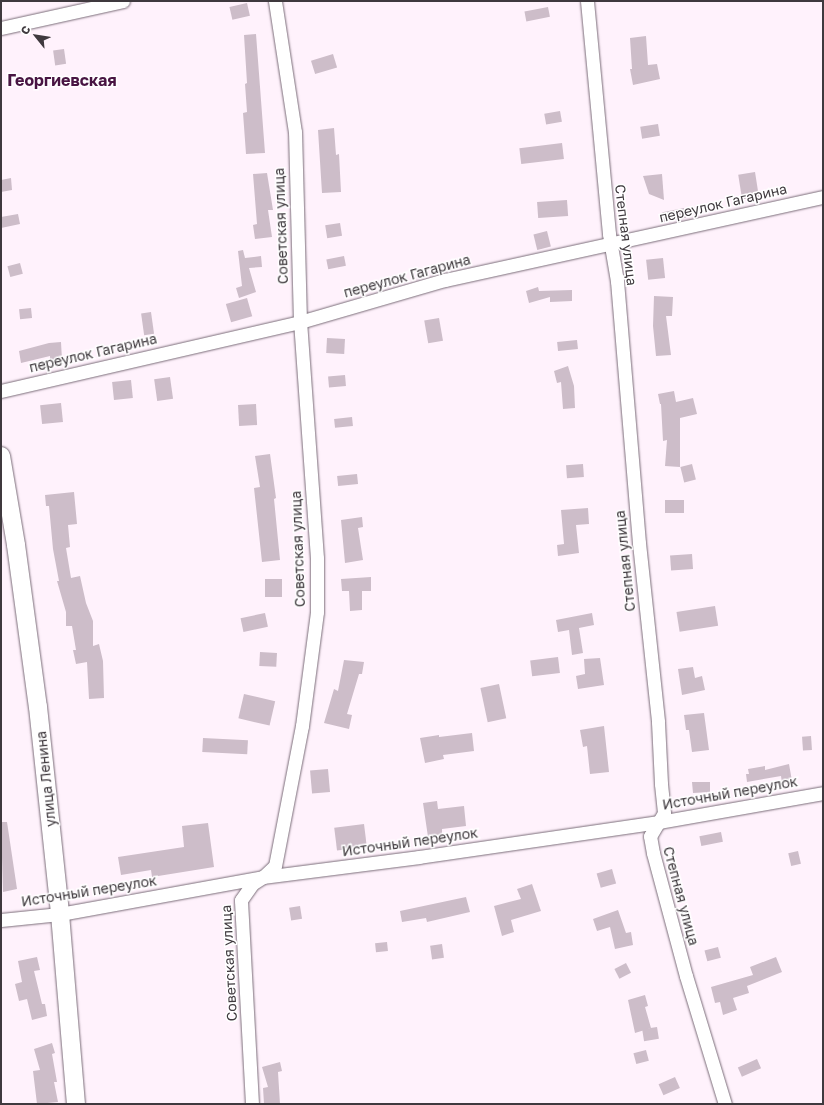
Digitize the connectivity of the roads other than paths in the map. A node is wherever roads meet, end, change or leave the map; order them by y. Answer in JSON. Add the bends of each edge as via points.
{"nodes":[{"id":1,"x":123,"y":1,"type":"edge"},
{"id":2,"x":275,"y":1,"type":"edge"},
{"id":3,"x":587,"y":1,"type":"edge"},
{"id":4,"x":1,"y":28,"type":"edge"},
{"id":5,"x":823,"y":197,"type":"edge"},
{"id":6,"x":610,"y":245,"type":"junction"},
{"id":7,"x":300,"y":322,"type":"junction"},
{"id":8,"x":1,"y":391,"type":"edge"},
{"id":9,"x":1,"y":456,"type":"edge"},
{"id":10,"x":823,"y":793,"type":"edge"},
{"id":11,"x":659,"y":822,"type":"junction"},
{"id":12,"x":263,"y":878,"type":"junction"},
{"id":13,"x":60,"y":914,"type":"junction"},
{"id":14,"x":1,"y":920,"type":"edge"},
{"id":15,"x":76,"y":1104,"type":"edge"},
{"id":16,"x":252,"y":1104,"type":"edge"},
{"id":17,"x":725,"y":1104,"type":"edge"}],
"edges":[{"from":1,"to":4,"type":"street"},
{"from":2,"to":7,"type":"street","name":"Советская улица","via":[[295,132]]},
{"from":3,"to":6,"type":"street","name":"Степная улица"},
{"from":5,"to":6,"type":"street","name":"переулок Гагарина"},
{"from":6,"to":7,"type":"street","name":"переулок Гагарина","via":[[445,280]]},
{"from":6,"to":11,"type":"street","name":"Степная улица","via":[[617,282],[639,543],[658,722],[664,813]]},
{"from":7,"to":8,"type":"street","name":"переулок Гагарина"},
{"from":7,"to":12,"type":"street","name":"Советская улица","via":[[317,558],[317,612],[302,726],[275,866]]},
{"from":9,"to":13,"type":"street","name":"улица Ленина","via":[[38,707]]},
{"from":10,"to":11,"type":"street","name":"Источный переулок"},
{"from":11,"to":12,"type":"street","name":"Источный переулок"},
{"from":11,"to":17,"type":"street","name":"Степная улица","via":[[650,836],[653,853],[686,976]]},
{"from":12,"to":13,"type":"street","name":"Источный переулок"},
{"from":12,"to":16,"type":"street","name":"Советская улица","via":[[252,884],[241,900]]},
{"from":13,"to":14,"type":"street","name":"Источный переулок"},
{"from":13,"to":15,"type":"street","name":"улица Ленина"}]}
